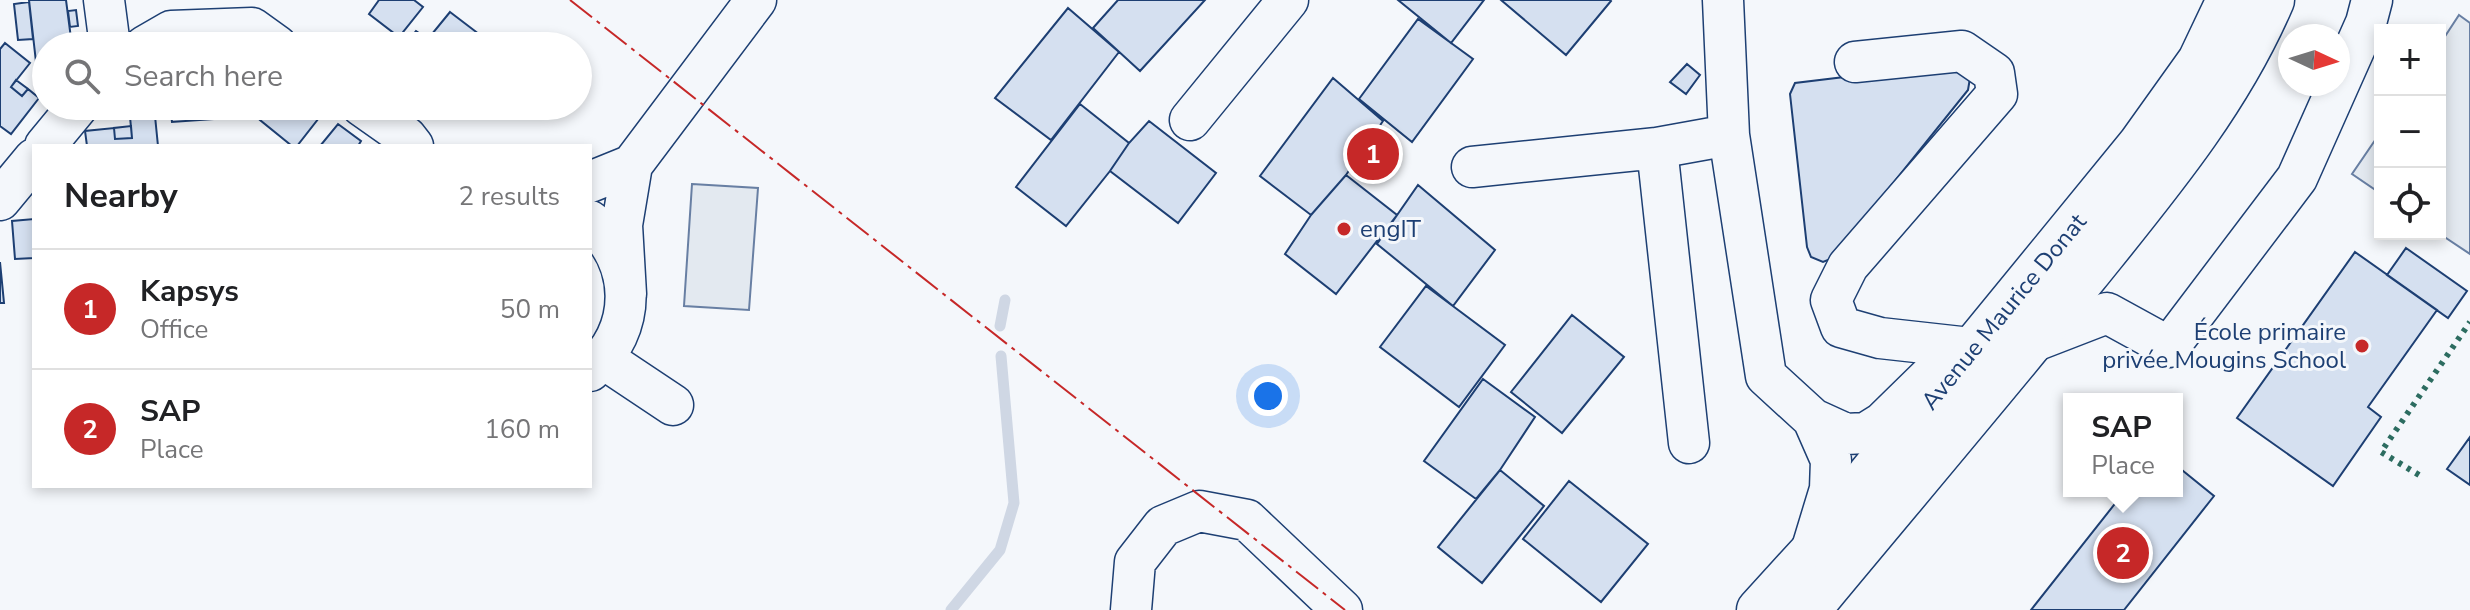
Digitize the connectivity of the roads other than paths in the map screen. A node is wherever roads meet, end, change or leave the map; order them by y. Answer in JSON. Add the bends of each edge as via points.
{"nodes":[{"id":1,"x":104,"y":0,"type":"edge"},
{"id":2,"x":756,"y":0,"type":"edge"},
{"id":3,"x":1288,"y":0,"type":"edge"},
{"id":4,"x":1723,"y":0,"type":"edge"},
{"id":5,"x":2229,"y":0,"type":"edge"},
{"id":6,"x":2272,"y":0,"type":"edge"},
{"id":7,"x":2372,"y":0,"type":"edge"},
{"id":8,"x":108,"y":32,"type":"edge"},
{"id":9,"x":169,"y":32,"type":"edge"},
{"id":10,"x":258,"y":32,"type":"edge"},
{"id":11,"x":1855,"y":62,"type":"dead end"},
{"id":12,"x":66,"y":120,"type":"edge"},
{"id":13,"x":382,"y":120,"type":"edge"},
{"id":14,"x":1190,"y":120,"type":"dead end"},
{"id":15,"x":1729,"y":135,"type":"junction"},
{"id":16,"x":47,"y":144,"type":"edge"},
{"id":17,"x":411,"y":144,"type":"edge"},
{"id":18,"x":1657,"y":148,"type":"junction"},
{"id":19,"x":32,"y":161,"type":"edge"},
{"id":20,"x":632,"y":165,"type":"junction"},
{"id":21,"x":1472,"y":167,"type":"dead end"},
{"id":22,"x":592,"y":181,"type":"edge"},
{"id":23,"x":0,"y":200,"type":"edge"},
{"id":24,"x":592,"y":223,"type":"edge"},
{"id":25,"x":2024,"y":287,"type":"junction"},
{"id":26,"x":626,"y":294,"type":"junction"},
{"id":27,"x":2032,"y":342,"type":"junction"},
{"id":28,"x":1961,"y":347,"type":"junction"},
{"id":29,"x":597,"y":365,"type":"edge"},
{"id":30,"x":673,"y":405,"type":"dead end"},
{"id":31,"x":1813,"y":419,"type":"junction"},
{"id":32,"x":1689,"y":443,"type":"dead end"},
{"id":33,"x":1811,"y":553,"type":"junction"},
{"id":34,"x":1324,"y":604,"type":"edge"},
{"id":35,"x":1131,"y":610,"type":"edge"},
{"id":36,"x":1759,"y":610,"type":"edge"},
{"id":37,"x":1808,"y":610,"type":"edge"}],
"edges":[{"from":1,"to":8,"type":"street"},
{"from":2,"to":20,"type":"street"},
{"from":3,"to":14,"type":"street"},
{"from":4,"to":15,"type":"street"},
{"from":5,"to":25,"type":"main road","name":"Avenue Maurice Donat","via":[[2200,61],[2149,133]]},
{"from":6,"to":27,"type":"main road","name":"Avenue Maurice Donat","via":[[2204,123]]},
{"from":7,"to":27,"type":"street","via":[[2297,178],[2169,347],[2107,313]]},
{"from":9,"to":10,"type":"street"},
{"from":11,"to":28,"type":"street","via":[[1962,51],[1994,73],[1997,94],[1848,266],[1831,300],[1841,327],[1880,338]]},
{"from":12,"to":16,"type":"street"},
{"from":13,"to":17,"type":"street"},
{"from":15,"to":18,"type":"street"},
{"from":15,"to":31,"type":"street","via":[[1766,376]]},
{"from":18,"to":21,"type":"street"},
{"from":18,"to":32,"type":"street"},
{"from":19,"to":23,"type":"street"},
{"from":20,"to":22,"type":"street"},
{"from":20,"to":26,"type":"street","via":[[622,225]]},
{"from":24,"to":26,"type":"street","via":[[621,262]]},
{"from":25,"to":28,"type":"street"},
{"from":25,"to":33,"type":"main road","name":"Avenue Maurice Donat"},
{"from":26,"to":29,"type":"street","via":[[617,339]]},
{"from":27,"to":37,"type":"main road","name":"Avenue Maurice Donat"},
{"from":28,"to":31,"type":"street","via":[[1866,433],[1846,434]]},
{"from":29,"to":30,"type":"street"},
{"from":31,"to":33,"type":"street","via":[[1831,460],[1830,489]]},
{"from":33,"to":36,"type":"main road","name":"Avenue Maurice Donat"},
{"from":34,"to":35,"type":"street","via":[[1247,520],[1199,511],[1163,526],[1135,562]]}]}
